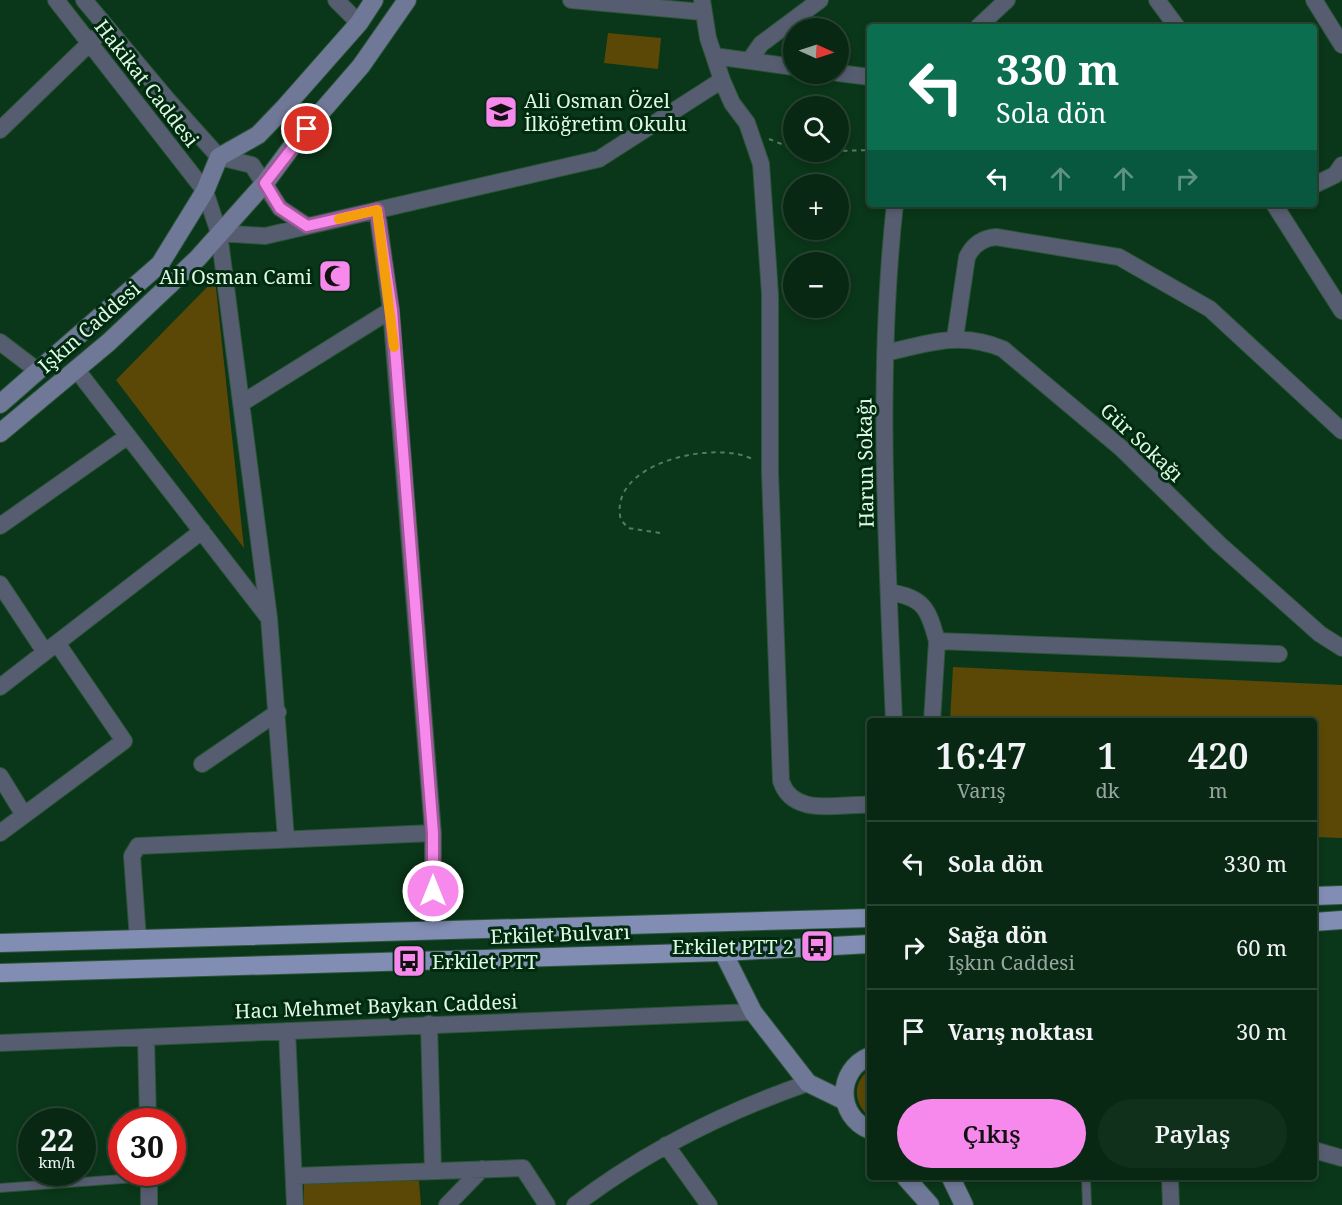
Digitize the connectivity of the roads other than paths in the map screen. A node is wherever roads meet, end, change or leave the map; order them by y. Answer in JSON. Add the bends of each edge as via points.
{"nodes":[{"id":1,"x":56,"y":0,"type":"edge"},
{"id":2,"x":84,"y":0,"type":"edge"},
{"id":3,"x":336,"y":0,"type":"edge"},
{"id":4,"x":374,"y":0,"type":"edge"},
{"id":5,"x":407,"y":0,"type":"edge"},
{"id":6,"x":571,"y":0,"type":"edge"},
{"id":7,"x":820,"y":0,"type":"edge"},
{"id":8,"x":1007,"y":0,"type":"edge"},
{"id":9,"x":1156,"y":0,"type":"edge"},
{"id":10,"x":1314,"y":0,"type":"edge"},
{"id":11,"x":703,"y":6,"type":"edge"},
{"id":12,"x":359,"y":23,"type":"junction"},
{"id":13,"x":981,"y":24,"type":"edge"},
{"id":14,"x":1175,"y":24,"type":"edge"},
{"id":15,"x":106,"y":27,"type":"junction"},
{"id":16,"x":90,"y":43,"type":"junction"},
{"id":17,"x":1342,"y":45,"type":"edge"},
{"id":18,"x":714,"y":56,"type":"junction"},
{"id":19,"x":750,"y":61,"type":"junction"},
{"id":20,"x":783,"y":66,"type":"edge"},
{"id":21,"x":849,"y":74,"type":"edge"},
{"id":22,"x":867,"y":77,"type":"edge"},
{"id":23,"x":722,"y":80,"type":"junction"},
{"id":24,"x":0,"y":130,"type":"edge"},
{"id":25,"x":219,"y":157,"type":"junction"},
{"id":26,"x":1342,"y":165,"type":"edge"},
{"id":27,"x":265,"y":183,"type":"junction"},
{"id":28,"x":1317,"y":184,"type":"edge"},
{"id":29,"x":205,"y":191,"type":"junction"},
{"id":30,"x":895,"y":207,"type":"edge"},
{"id":31,"x":1276,"y":207,"type":"edge"},
{"id":32,"x":377,"y":210,"type":"junction"},
{"id":33,"x":307,"y":226,"type":"junction"},
{"id":34,"x":219,"y":233,"type":"junction"},
{"id":35,"x":392,"y":310,"type":"junction"},
{"id":36,"x":1342,"y":311,"type":"edge"},
{"id":37,"x":955,"y":338,"type":"junction"},
{"id":38,"x":0,"y":342,"type":"edge"},
{"id":39,"x":886,"y":353,"type":"junction"},
{"id":40,"x":76,"y":369,"type":"junction"},
{"id":41,"x":38,"y":371,"type":"junction"},
{"id":42,"x":242,"y":403,"type":"junction"},
{"id":43,"x":0,"y":404,"type":"edge"},
{"id":44,"x":1342,"y":431,"type":"edge"},
{"id":45,"x":0,"y":433,"type":"edge"},
{"id":46,"x":128,"y":436,"type":"junction"},
{"id":47,"x":0,"y":526,"type":"edge"},
{"id":48,"x":202,"y":531,"type":"junction"},
{"id":49,"x":0,"y":584,"type":"edge"},
{"id":50,"x":889,"y":592,"type":"junction"},
{"id":51,"x":269,"y":618,"type":"junction"},
{"id":52,"x":937,"y":641,"type":"junction"},
{"id":53,"x":51,"y":648,"type":"junction"},
{"id":54,"x":1342,"y":648,"type":"edge"},
{"id":55,"x":1279,"y":654,"type":"dead end"},
{"id":56,"x":0,"y":687,"type":"edge"},
{"id":57,"x":278,"y":712,"type":"junction"},
{"id":58,"x":894,"y":718,"type":"edge"},
{"id":59,"x":933,"y":718,"type":"edge"},
{"id":60,"x":202,"y":764,"type":"dead end"},
{"id":61,"x":0,"y":776,"type":"edge"},
{"id":62,"x":867,"y":805,"type":"edge"},
{"id":63,"x":24,"y":815,"type":"junction"},
{"id":64,"x":0,"y":833,"type":"edge"},
{"id":65,"x":433,"y":833,"type":"junction"},
{"id":66,"x":286,"y":839,"type":"junction"},
{"id":67,"x":1342,"y":895,"type":"edge"},
{"id":68,"x":1317,"y":896,"type":"edge"},
{"id":69,"x":867,"y":918,"type":"edge"},
{"id":70,"x":1342,"y":920,"type":"edge"},
{"id":71,"x":721,"y":921,"type":"junction"},
{"id":72,"x":1317,"y":922,"type":"edge"},
{"id":73,"x":433,"y":931,"type":"junction"},
{"id":74,"x":138,"y":939,"type":"junction"},
{"id":75,"x":0,"y":943,"type":"edge"},
{"id":76,"x":867,"y":944,"type":"edge"},
{"id":77,"x":723,"y":952,"type":"junction"},
{"id":78,"x":0,"y":973,"type":"edge"},
{"id":79,"x":753,"y":1012,"type":"junction"},
{"id":80,"x":429,"y":1024,"type":"junction"},
{"id":81,"x":287,"y":1031,"type":"junction"},
{"id":82,"x":146,"y":1037,"type":"junction"},
{"id":83,"x":0,"y":1043,"type":"edge"},
{"id":84,"x":867,"y":1058,"type":"edge"},
{"id":85,"x":808,"y":1083,"type":"junction"},
{"id":86,"x":845,"y":1101,"type":"junction"},
{"id":87,"x":147,"y":1108,"type":"edge"},
{"id":88,"x":867,"y":1130,"type":"edge"},
{"id":89,"x":666,"y":1145,"type":"junction"},
{"id":90,"x":1317,"y":1151,"type":"edge"},
{"id":91,"x":1342,"y":1158,"type":"edge"},
{"id":92,"x":482,"y":1169,"type":"junction"},
{"id":93,"x":433,"y":1171,"type":"junction"},
{"id":94,"x":294,"y":1176,"type":"junction"},
{"id":95,"x":108,"y":1179,"type":"edge"},
{"id":96,"x":908,"y":1180,"type":"edge"},
{"id":97,"x":952,"y":1180,"type":"edge"},
{"id":98,"x":1086,"y":1180,"type":"edge"},
{"id":99,"x":1170,"y":1180,"type":"edge"},
{"id":100,"x":149,"y":1186,"type":"edge"},
{"id":101,"x":0,"y":1188,"type":"edge"},
{"id":102,"x":149,"y":1205,"type":"edge"},
{"id":103,"x":295,"y":1205,"type":"edge"},
{"id":104,"x":447,"y":1205,"type":"edge"},
{"id":105,"x":547,"y":1205,"type":"edge"},
{"id":106,"x":575,"y":1205,"type":"edge"},
{"id":107,"x":709,"y":1205,"type":"edge"},
{"id":108,"x":930,"y":1205,"type":"edge"},
{"id":109,"x":964,"y":1205,"type":"edge"},
{"id":110,"x":1087,"y":1205,"type":"edge"},
{"id":111,"x":1171,"y":1205,"type":"edge"}],
"edges":[{"from":1,"to":16,"type":"street","name":"Hakikat Caddesi"},
{"from":2,"to":15,"type":"street","name":"Hakikat Caddesi"},
{"from":3,"to":12,"type":"street"},
{"from":4,"to":12,"type":"street"},
{"from":5,"to":27,"type":"street","name":"Işkın Caddesi","via":[[361,66]]},
{"from":6,"to":11,"type":"street"},
{"from":7,"to":19,"type":"street","via":[[760,44]]},
{"from":8,"to":13,"type":"street"},
{"from":9,"to":14,"type":"street"},
{"from":10,"to":17,"type":"street"},
{"from":11,"to":18,"type":"street"},
{"from":12,"to":25,"type":"street","via":[[258,135]]},
{"from":15,"to":16,"type":"street"},
{"from":15,"to":25,"type":"street","name":"Hakikat Caddesi"},
{"from":16,"to":24,"type":"street"},
{"from":16,"to":29,"type":"street","name":"Hakikat Caddesi"},
{"from":18,"to":19,"type":"street"},
{"from":18,"to":23,"type":"street"},
{"from":19,"to":20,"type":"street"},
{"from":21,"to":22,"type":"street"},
{"from":23,"to":32,"type":"street","via":[[598,159]]},
{"from":23,"to":62,"type":"street","via":[[747,123],[761,164],[770,294],[770,472],[782,780],[787,793],[802,805]]},
{"from":25,"to":27,"type":"street","via":[[252,165]]},
{"from":25,"to":29,"type":"street","name":"Işkın Caddesi"},
{"from":26,"to":28,"type":"street","via":[[1335,175]]},
{"from":27,"to":33,"type":"street","via":[[280,208]]},
{"from":27,"to":34,"type":"street","name":"Işkın Caddesi"},
{"from":29,"to":34,"type":"street","name":"Hakikat Caddesi"},
{"from":29,"to":41,"type":"street","name":"Işkın Caddesi","via":[[160,264]]},
{"from":30,"to":39,"type":"street","name":"Harun Sokağı","via":[[886,281]]},
{"from":31,"to":36,"type":"street"},
{"from":32,"to":33,"type":"street"},
{"from":32,"to":35,"type":"street"},
{"from":33,"to":34,"type":"street","via":[[265,236]]},
{"from":34,"to":40,"type":"street","name":"Işkın Caddesi","via":[[159,297]]},
{"from":34,"to":42,"type":"street","name":"Hakikat Caddesi"},
{"from":35,"to":42,"type":"street"},
{"from":35,"to":65,"type":"street"},
{"from":37,"to":39,"type":"street","name":"Gür Sokağı"},
{"from":37,"to":44,"type":"street","via":[[967,257],[984,240],[996,237],[1119,257],[1210,309]]},
{"from":37,"to":54,"type":"street","name":"Gür Sokağı","via":[[1003,349],[1121,448],[1320,634]]},
{"from":38,"to":41,"type":"street"},
{"from":39,"to":50,"type":"street","name":"Harun Sokağı"},
{"from":40,"to":45,"type":"street","name":"Işkın Caddesi"},
{"from":40,"to":46,"type":"street"},
{"from":41,"to":43,"type":"street","name":"Işkın Caddesi"},
{"from":42,"to":51,"type":"street","name":"Hakikat Caddesi"},
{"from":46,"to":47,"type":"street"},
{"from":46,"to":48,"type":"street"},
{"from":48,"to":51,"type":"street"},
{"from":48,"to":53,"type":"street"},
{"from":49,"to":53,"type":"street"},
{"from":50,"to":52,"type":"street","via":[[911,597],[926,608]]},
{"from":50,"to":58,"type":"street","name":"Harun Sokağı"},
{"from":51,"to":57,"type":"street","name":"Hakikat Caddesi"},
{"from":52,"to":55,"type":"street"},
{"from":52,"to":59,"type":"street"},
{"from":53,"to":56,"type":"street"},
{"from":53,"to":63,"type":"street","via":[[124,741]]},
{"from":57,"to":60,"type":"street"},
{"from":57,"to":66,"type":"street","name":"Hakikat Caddesi"},
{"from":61,"to":63,"type":"street"},
{"from":63,"to":64,"type":"street"},
{"from":65,"to":66,"type":"street"},
{"from":65,"to":73,"type":"street"},
{"from":66,"to":74,"type":"street","via":[[138,846],[132,856]]},
{"from":67,"to":68,"type":"main road"},
{"from":69,"to":71,"type":"main road","name":"Erkilet Bulvarı"},
{"from":70,"to":72,"type":"main road"},
{"from":71,"to":73,"type":"main road","name":"Erkilet Bulvarı"},
{"from":71,"to":77,"type":"main road"},
{"from":73,"to":74,"type":"main road","name":"Erkilet Bulvarı"},
{"from":74,"to":75,"type":"main road","name":"Erkilet Bulvarı"},
{"from":76,"to":77,"type":"main road","name":"Erkilet Bulvarı"},
{"from":77,"to":78,"type":"main road","name":"Erkilet Bulvarı"},
{"from":77,"to":79,"type":"street"},
{"from":79,"to":80,"type":"street","name":"Hacı Mehmet Baykan Caddesi"},
{"from":79,"to":85,"type":"street"},
{"from":80,"to":81,"type":"street","name":"Hacı Mehmet Baykan Caddesi"},
{"from":80,"to":93,"type":"street"},
{"from":81,"to":82,"type":"street","name":"Hacı Mehmet Baykan Caddesi"},
{"from":81,"to":94,"type":"street"},
{"from":82,"to":83,"type":"street","name":"Hacı Mehmet Baykan Caddesi"},
{"from":82,"to":87,"type":"street"},
{"from":84,"to":86,"type":"street","via":[[857,1063],[848,1076]]},
{"from":85,"to":86,"type":"street"},
{"from":85,"to":89,"type":"street","via":[[728,1114]]},
{"from":86,"to":88,"type":"street","via":[[854,1120]]},
{"from":89,"to":106,"type":"street"},
{"from":89,"to":107,"type":"street"},
{"from":90,"to":91,"type":"street"},
{"from":92,"to":93,"type":"street"},
{"from":92,"to":104,"type":"street"},
{"from":92,"to":105,"type":"street","via":[[523,1168]]},
{"from":93,"to":94,"type":"street"},
{"from":94,"to":103,"type":"street"},
{"from":95,"to":101,"type":"lane"},
{"from":96,"to":108,"type":"street"},
{"from":97,"to":109,"type":"street"},
{"from":98,"to":110,"type":"lane"},
{"from":99,"to":111,"type":"street"},
{"from":100,"to":102,"type":"street"}]}
